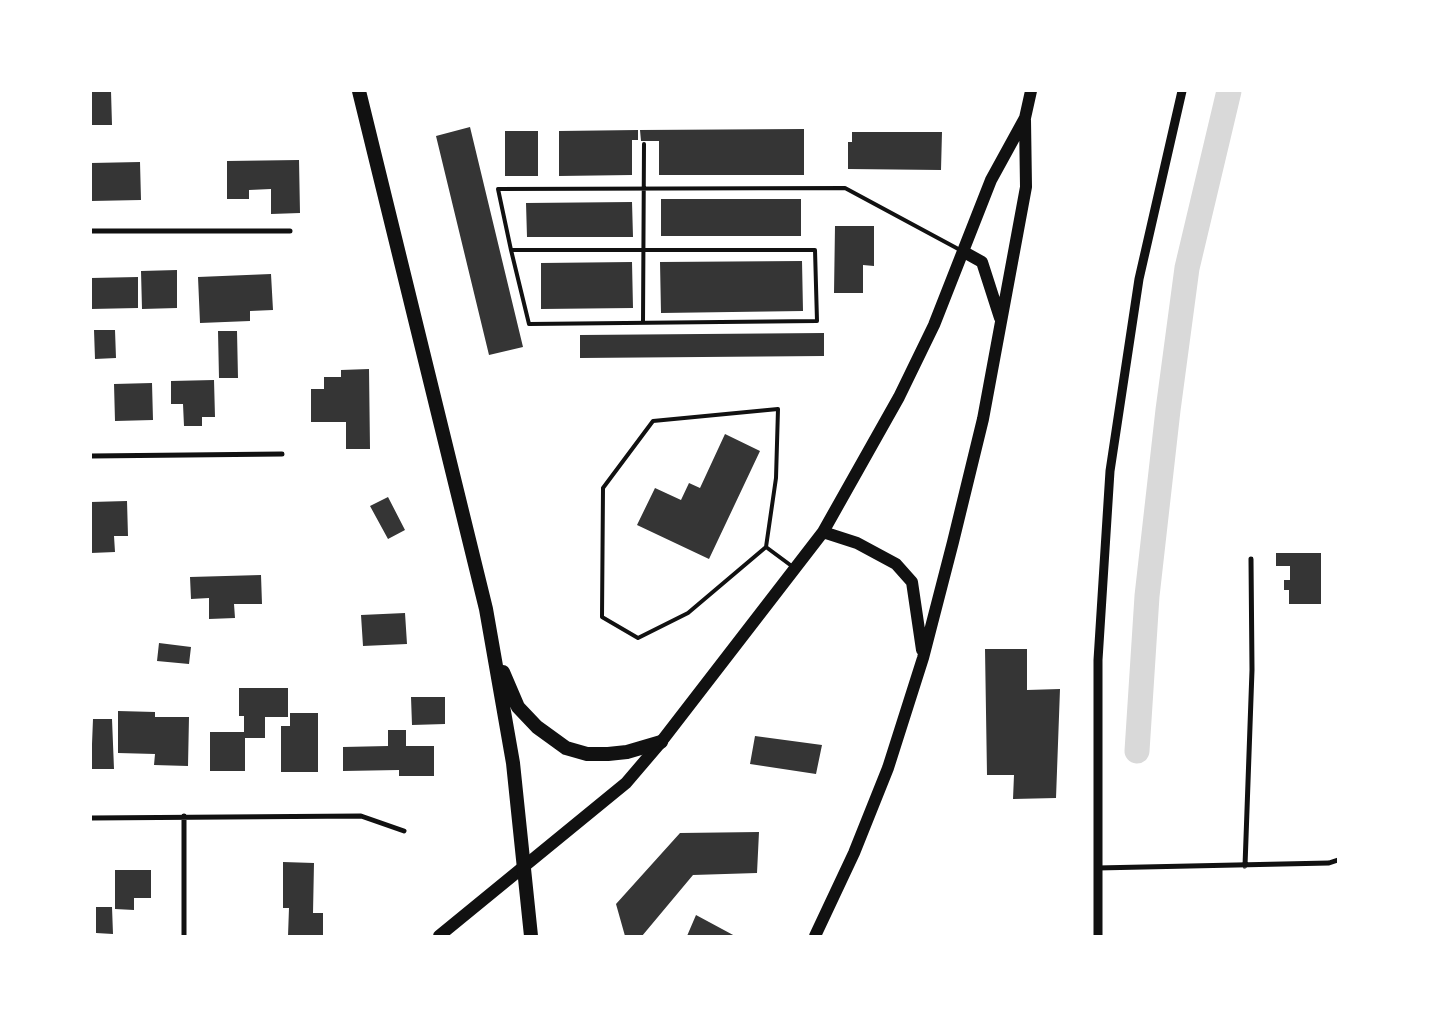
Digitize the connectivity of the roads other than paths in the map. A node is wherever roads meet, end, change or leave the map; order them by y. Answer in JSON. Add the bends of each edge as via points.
{"nodes":[{"id":1,"x":360,"y":91,"type":"edge"},
{"id":2,"x":1031,"y":91,"type":"edge"},
{"id":3,"x":1182,"y":91,"type":"edge"},
{"id":4,"x":1025,"y":118,"type":"junction"},
{"id":5,"x":644,"y":144,"type":"dead end"},
{"id":6,"x":644,"y":189,"type":"junction"},
{"id":7,"x":91,"y":231,"type":"edge"},
{"id":8,"x":290,"y":231,"type":"dead end"},
{"id":9,"x":511,"y":250,"type":"junction"},
{"id":10,"x":644,"y":250,"type":"junction"},
{"id":11,"x":964,"y":252,"type":"junction"},
{"id":12,"x":1001,"y":320,"type":"junction"},
{"id":13,"x":643,"y":323,"type":"junction"},
{"id":14,"x":282,"y":454,"type":"dead end"},
{"id":15,"x":91,"y":456,"type":"edge"},
{"id":16,"x":823,"y":532,"type":"junction"},
{"id":17,"x":766,"y":547,"type":"junction"},
{"id":18,"x":1251,"y":558,"type":"dead end"},
{"id":19,"x":795,"y":568,"type":"junction"},
{"id":20,"x":492,"y":644,"type":"junction"},
{"id":21,"x":923,"y":658,"type":"junction"},
{"id":22,"x":661,"y":742,"type":"junction"},
{"id":23,"x":184,"y":816,"type":"junction"},
{"id":24,"x":91,"y":818,"type":"edge"},
{"id":25,"x":404,"y":831,"type":"dead end"},
{"id":26,"x":1338,"y":860,"type":"edge"},
{"id":27,"x":525,"y":865,"type":"junction"},
{"id":28,"x":1245,"y":866,"type":"junction"},
{"id":29,"x":1097,"y":868,"type":"junction"},
{"id":30,"x":184,"y":936,"type":"edge"},
{"id":31,"x":439,"y":936,"type":"edge"},
{"id":32,"x":531,"y":936,"type":"edge"},
{"id":33,"x":815,"y":936,"type":"edge"},
{"id":34,"x":1098,"y":936,"type":"edge"}],
"edges":[{"from":1,"to":20,"type":"highway"},
{"from":2,"to":4,"type":"main road"},
{"from":3,"to":29,"type":"street","via":[[1139,280],[1110,472],[1098,660]]},
{"from":4,"to":11,"type":"main road","via":[[991,180]]},
{"from":4,"to":12,"type":"main road","via":[[1026,187]]},
{"from":5,"to":6,"type":"lane"},
{"from":6,"to":9,"type":"lane","via":[[498,189]]},
{"from":6,"to":10,"type":"lane"},
{"from":6,"to":11,"type":"lane","via":[[845,188]]},
{"from":7,"to":8,"type":"street"},
{"from":9,"to":10,"type":"lane"},
{"from":9,"to":13,"type":"lane","via":[[528,324]]},
{"from":10,"to":13,"type":"lane"},
{"from":10,"to":13,"type":"lane","via":[[816,250],[817,321]]},
{"from":11,"to":12,"type":"main road","via":[[982,262]]},
{"from":11,"to":16,"type":"main road","via":[[899,397]]},
{"from":12,"to":21,"type":"main road","via":[[983,419]]},
{"from":14,"to":15,"type":"street"},
{"from":16,"to":19,"type":"main road"},
{"from":16,"to":21,"type":"main road","via":[[857,543],[896,564],[912,582]]},
{"from":17,"to":17,"type":"lane","via":[[688,613],[638,638],[602,617],[603,488],[653,421],[778,409],[776,478]]},
{"from":17,"to":19,"type":"lane"},
{"from":18,"to":28,"type":"street","via":[[1252,670]]},
{"from":19,"to":22,"type":"main road"},
{"from":20,"to":22,"type":"highway","via":[[518,707],[536,727],[566,748],[587,754],[608,754]]},
{"from":20,"to":27,"type":"highway","via":[[513,763]]},
{"from":21,"to":33,"type":"main road","via":[[888,768]]},
{"from":22,"to":27,"type":"main road","via":[[626,783]]},
{"from":23,"to":24,"type":"street"},
{"from":23,"to":25,"type":"street","via":[[361,816]]},
{"from":23,"to":30,"type":"street"},
{"from":26,"to":28,"type":"street"},
{"from":27,"to":31,"type":"main road"},
{"from":27,"to":32,"type":"highway"},
{"from":28,"to":29,"type":"street"},
{"from":29,"to":34,"type":"street"}]}
